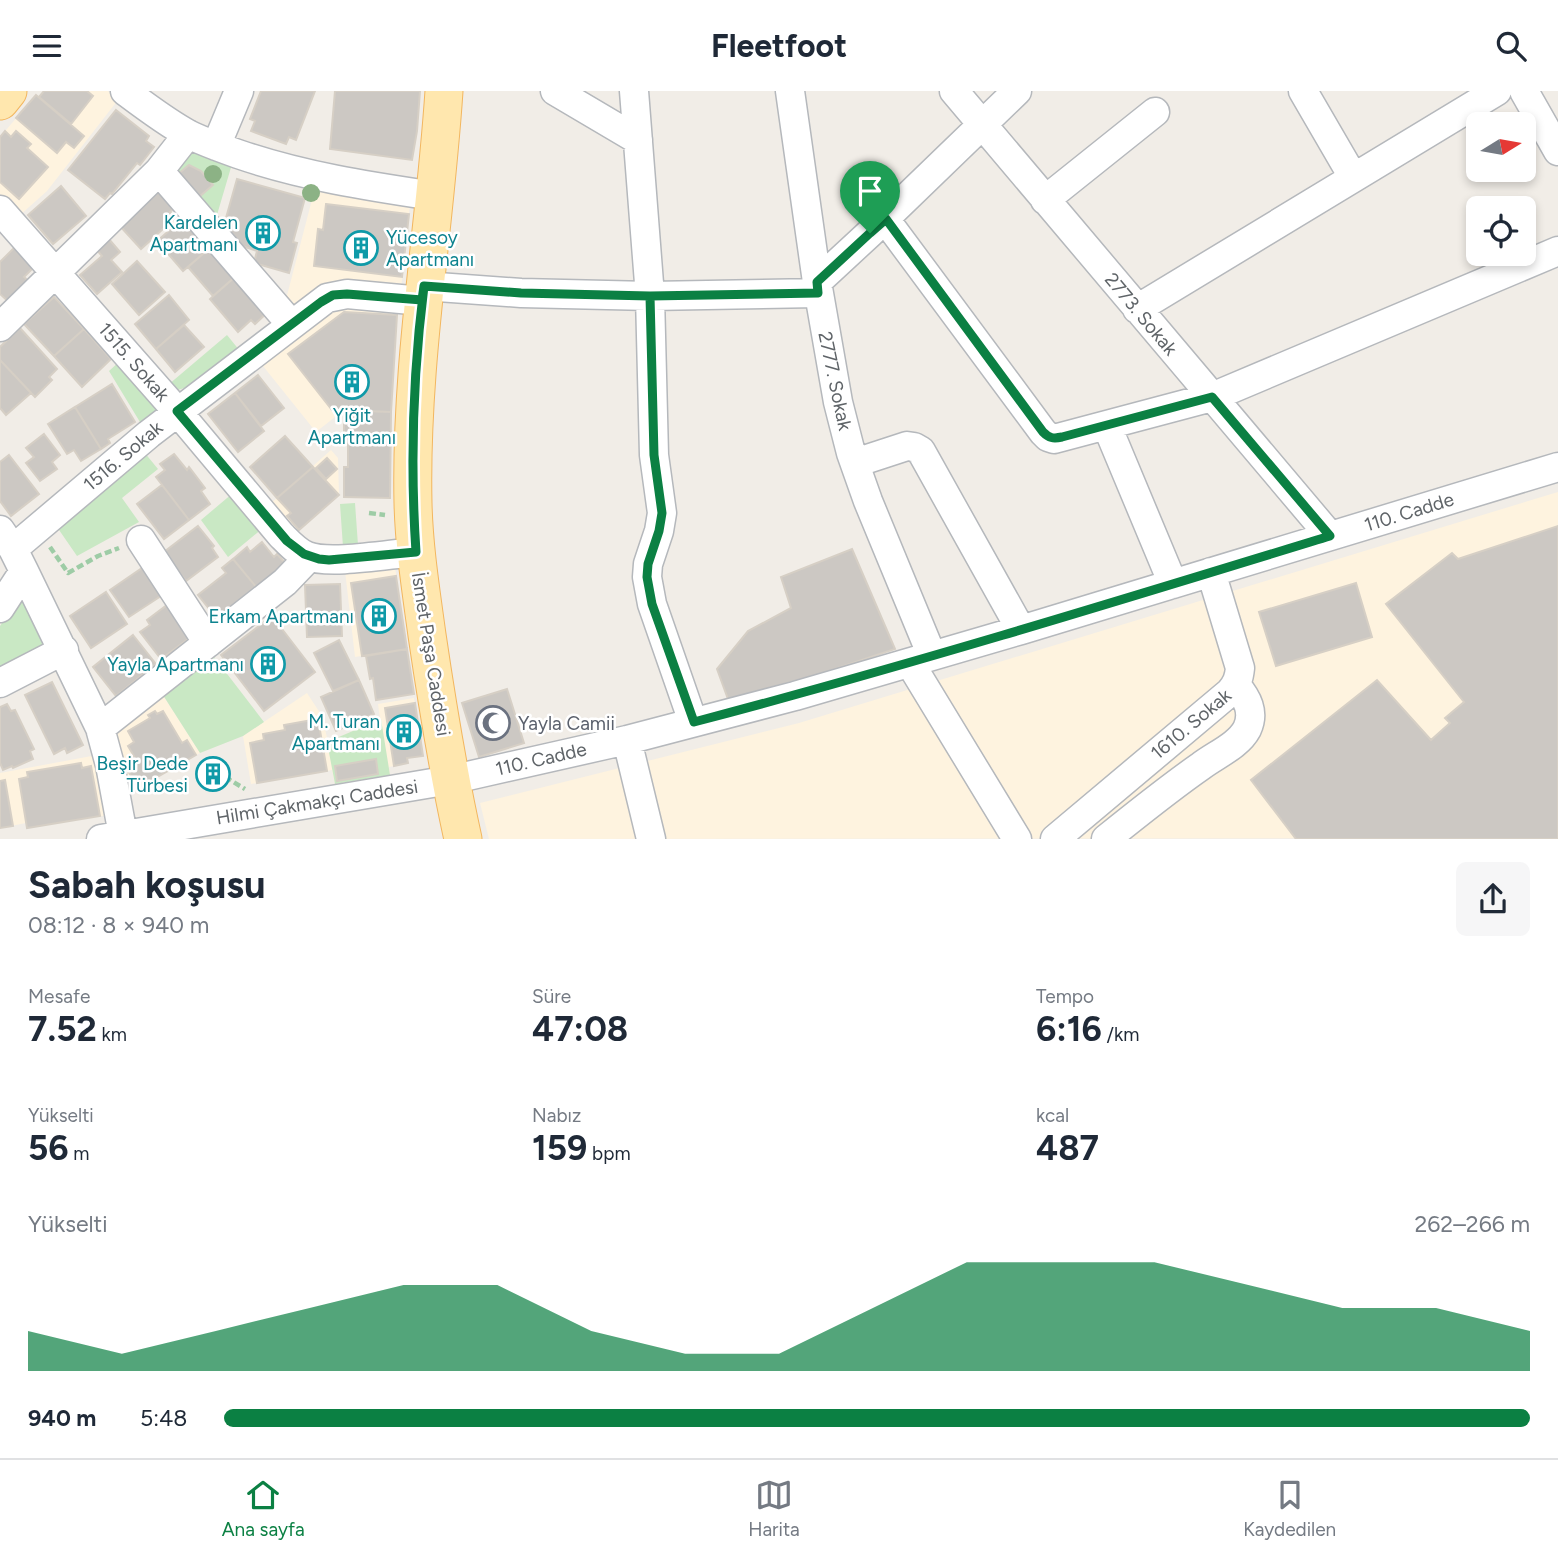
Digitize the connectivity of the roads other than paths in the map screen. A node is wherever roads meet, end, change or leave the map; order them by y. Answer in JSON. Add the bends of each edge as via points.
{"nodes":[{"id":1,"x":8,"y":91,"type":"edge"},
{"id":2,"x":125,"y":91,"type":"edge"},
{"id":3,"x":239,"y":91,"type":"edge"},
{"id":4,"x":444,"y":91,"type":"edge"},
{"id":5,"x":555,"y":91,"type":"edge"},
{"id":6,"x":634,"y":91,"type":"edge"},
{"id":7,"x":790,"y":91,"type":"edge"},
{"id":8,"x":954,"y":91,"type":"edge"},
{"id":9,"x":1017,"y":91,"type":"edge"},
{"id":10,"x":1303,"y":91,"type":"edge"},
{"id":11,"x":1496,"y":91,"type":"edge"},
{"id":12,"x":1524,"y":91,"type":"edge"},
{"id":13,"x":0,"y":101,"type":"edge"},
{"id":14,"x":1155,"y":112,"type":"dead end"},
{"id":15,"x":982,"y":125,"type":"junction"},
{"id":16,"x":188,"y":134,"type":"junction"},
{"id":17,"x":638,"y":140,"type":"junction"},
{"id":18,"x":216,"y":146,"type":"junction"},
{"id":19,"x":1558,"y":151,"type":"edge"},
{"id":20,"x":159,"y":171,"type":"junction"},
{"id":21,"x":1353,"y":177,"type":"junction"},
{"id":22,"x":434,"y":196,"type":"junction"},
{"id":23,"x":1045,"y":200,"type":"junction"},
{"id":24,"x":0,"y":209,"type":"edge"},
{"id":25,"x":886,"y":219,"type":"junction"},
{"id":26,"x":1558,"y":251,"type":"edge"},
{"id":27,"x":56,"y":273,"type":"junction"},
{"id":28,"x":818,"y":287,"type":"junction"},
{"id":29,"x":423,"y":293,"type":"junction"},
{"id":30,"x":650,"y":296,"type":"junction"},
{"id":31,"x":1137,"y":309,"type":"junction"},
{"id":32,"x":291,"y":324,"type":"junction"},
{"id":33,"x":0,"y":327,"type":"edge"},
{"id":34,"x":1212,"y":397,"type":"junction"},
{"id":35,"x":177,"y":411,"type":"junction"},
{"id":36,"x":1107,"y":426,"type":"junction"},
{"id":37,"x":855,"y":463,"type":"junction"},
{"id":38,"x":1558,"y":467,"type":"edge"},
{"id":39,"x":1330,"y":536,"type":"junction"},
{"id":40,"x":141,"y":540,"type":"road end"},
{"id":41,"x":13,"y":550,"type":"edge"},
{"id":42,"x":416,"y":552,"type":"junction"},
{"id":43,"x":309,"y":557,"type":"junction"},
{"id":44,"x":1211,"y":572,"type":"junction"},
{"id":45,"x":1173,"y":584,"type":"junction"},
{"id":46,"x":0,"y":608,"type":"edge"},
{"id":47,"x":1021,"y":631,"type":"junction"},
{"id":48,"x":208,"y":643,"type":"junction"},
{"id":49,"x":64,"y":650,"type":"junction"},
{"id":50,"x":921,"y":659,"type":"junction"},
{"id":51,"x":0,"y":683,"type":"edge"},
{"id":52,"x":1227,"y":693,"type":"junction"},
{"id":53,"x":694,"y":722,"type":"junction"},
{"id":54,"x":100,"y":728,"type":"junction"},
{"id":55,"x":627,"y":740,"type":"junction"},
{"id":56,"x":450,"y":780,"type":"junction"},
{"id":57,"x":222,"y":828,"type":"edge"},
{"id":58,"x":112,"y":837,"type":"edge"},
{"id":59,"x":463,"y":838,"type":"edge"},
{"id":60,"x":651,"y":838,"type":"edge"},
{"id":61,"x":1017,"y":838,"type":"edge"},
{"id":62,"x":1055,"y":838,"type":"edge"},
{"id":63,"x":1106,"y":838,"type":"edge"}],
"edges":[{"from":1,"to":13,"type":"main road"},
{"from":2,"to":16,"type":"street"},
{"from":3,"to":18,"type":"street"},
{"from":4,"to":22,"type":"main road","name":"İsmet Paşa Caddesi"},
{"from":5,"to":17,"type":"street"},
{"from":6,"to":17,"type":"street"},
{"from":7,"to":28,"type":"street","name":"2777. Sokak"},
{"from":8,"to":15,"type":"street","name":"2773. Sokak"},
{"from":9,"to":15,"type":"street"},
{"from":10,"to":21,"type":"street"},
{"from":11,"to":21,"type":"street"},
{"from":12,"to":19,"type":"street"},
{"from":14,"to":23,"type":"street"},
{"from":15,"to":23,"type":"street","name":"2773. Sokak"},
{"from":15,"to":25,"type":"street"},
{"from":16,"to":18,"type":"street"},
{"from":16,"to":20,"type":"street"},
{"from":17,"to":30,"type":"street"},
{"from":18,"to":22,"type":"street","via":[[299,172]]},
{"from":20,"to":27,"type":"street"},
{"from":20,"to":32,"type":"street"},
{"from":21,"to":31,"type":"street"},
{"from":22,"to":29,"type":"main road","name":"İsmet Paşa Caddesi"},
{"from":23,"to":31,"type":"street","name":"2773. Sokak"},
{"from":24,"to":27,"type":"street","name":"1515. Sokak"},
{"from":25,"to":28,"type":"street"},
{"from":25,"to":36,"type":"street","via":[[1048,437]]},
{"from":26,"to":34,"type":"street"},
{"from":27,"to":33,"type":"street"},
{"from":27,"to":35,"type":"street","name":"1515. Sokak"},
{"from":28,"to":30,"type":"street","name":"1516. Sokak"},
{"from":28,"to":37,"type":"street","name":"2777. Sokak","via":[[838,402]]},
{"from":29,"to":30,"type":"street","name":"1516. Sokak"},
{"from":29,"to":32,"type":"street","name":"1516. Sokak","via":[[340,294]]},
{"from":29,"to":42,"type":"main road","name":"İsmet Paşa Caddesi","via":[[414,422]]},
{"from":30,"to":53,"type":"street","via":[[654,455],[662,513],[647,577],[652,604]]},
{"from":31,"to":34,"type":"street","name":"2773. Sokak"},
{"from":32,"to":35,"type":"street","name":"1516. Sokak"},
{"from":34,"to":36,"type":"street"},
{"from":34,"to":39,"type":"street","name":"2773. Sokak"},
{"from":35,"to":41,"type":"street","name":"1516. Sokak"},
{"from":35,"to":43,"type":"street","name":"1515. Sokak","via":[[282,535]]},
{"from":36,"to":45,"type":"street"},
{"from":37,"to":47,"type":"street","via":[[907,446],[921,451]]},
{"from":37,"to":50,"type":"street","name":"2777. Sokak"},
{"from":38,"to":39,"type":"street","name":"110. Cadde"},
{"from":39,"to":44,"type":"street","name":"110. Cadde"},
{"from":40,"to":48,"type":"street"},
{"from":41,"to":46,"type":"street","name":"1516. Sokak"},
{"from":41,"to":49,"type":"street"},
{"from":42,"to":43,"type":"street","via":[[329,560]]},
{"from":42,"to":56,"type":"main road","name":"İsmet Paşa Caddesi"},
{"from":43,"to":48,"type":"street"},
{"from":44,"to":45,"type":"street","name":"110. Cadde"},
{"from":44,"to":52,"type":"street","name":"1610. Sokak","via":[[1240,668]]},
{"from":45,"to":47,"type":"street","name":"110. Cadde"},
{"from":47,"to":50,"type":"street","name":"110. Cadde"},
{"from":48,"to":54,"type":"street"},
{"from":49,"to":51,"type":"street"},
{"from":49,"to":54,"type":"street"},
{"from":50,"to":53,"type":"street","name":"110. Cadde"},
{"from":50,"to":61,"type":"street","name":"2777. Sokak"},
{"from":52,"to":62,"type":"street","name":"1610. Sokak"},
{"from":52,"to":63,"type":"street","via":[[1245,695],[1249,705],[1250,715],[1240,739]]},
{"from":53,"to":55,"type":"street","name":"110. Cadde"},
{"from":54,"to":58,"type":"street","via":[[110,765]]},
{"from":55,"to":56,"type":"street","name":"110. Cadde"},
{"from":55,"to":60,"type":"street"},
{"from":56,"to":57,"type":"street","name":"Hilmi Çakmakçı Caddesi"},
{"from":56,"to":59,"type":"main road","name":"İsmet Paşa Caddesi"},
{"from":57,"to":58,"type":"street","name":"Hilmi Çakmakçı Caddesi"}]}
